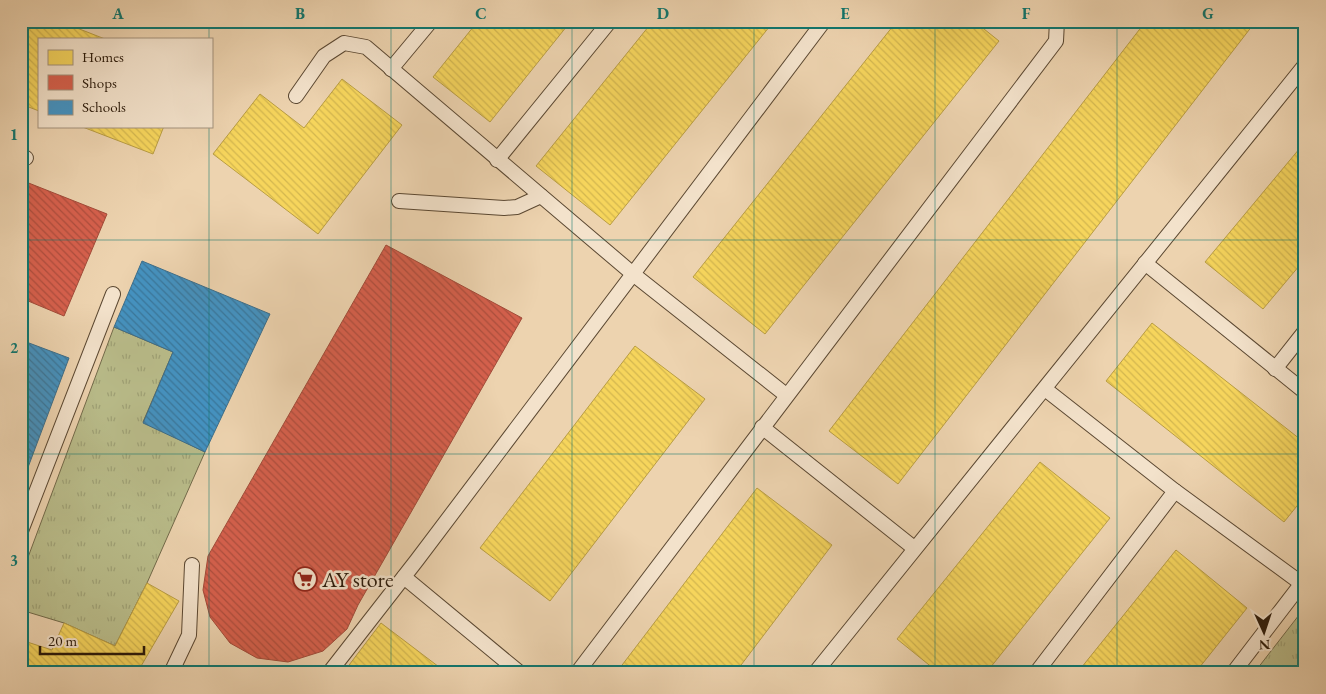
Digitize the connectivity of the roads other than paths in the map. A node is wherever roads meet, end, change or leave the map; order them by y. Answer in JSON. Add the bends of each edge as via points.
{"nodes":[{"id":1,"x":431,"y":21,"type":"edge"},
{"id":2,"x":610,"y":21,"type":"edge"},
{"id":3,"x":824,"y":21,"type":"edge"},
{"id":4,"x":1057,"y":21,"type":"edge"},
{"id":5,"x":1305,"y":65,"type":"edge"},
{"id":6,"x":391,"y":69,"type":"junction"},
{"id":7,"x":296,"y":96,"type":"dead end"},
{"id":8,"x":498,"y":160,"type":"junction"},
{"id":9,"x":541,"y":196,"type":"junction"},
{"id":10,"x":399,"y":201,"type":"dead end"},
{"id":11,"x":1144,"y":263,"type":"junction"},
{"id":12,"x":633,"y":274,"type":"junction"},
{"id":13,"x":112,"y":294,"type":"dead end"},
{"id":14,"x":1305,"y":331,"type":"edge"},
{"id":15,"x":1275,"y":369,"type":"junction"},
{"id":16,"x":1045,"y":389,"type":"junction"},
{"id":17,"x":1305,"y":392,"type":"edge"},
{"id":18,"x":786,"y":395,"type":"junction"},
{"id":19,"x":762,"y":427,"type":"junction"},
{"id":20,"x":1176,"y":491,"type":"junction"},
{"id":21,"x":21,"y":531,"type":"edge"},
{"id":22,"x":914,"y":548,"type":"junction"},
{"id":23,"x":192,"y":565,"type":"dead end"},
{"id":24,"x":404,"y":577,"type":"junction"},
{"id":25,"x":1304,"y":582,"type":"edge"},
{"id":26,"x":816,"y":672,"type":"edge"},
{"id":27,"x":171,"y":673,"type":"edge"},
{"id":28,"x":329,"y":673,"type":"edge"},
{"id":29,"x":520,"y":673,"type":"edge"},
{"id":30,"x":577,"y":673,"type":"edge"},
{"id":31,"x":1036,"y":673,"type":"edge"},
{"id":32,"x":1233,"y":673,"type":"edge"}],
"edges":[{"from":1,"to":6,"type":"lane"},
{"from":2,"to":8,"type":"lane"},
{"from":3,"to":12,"type":"lane"},
{"from":4,"to":18,"type":"lane","via":[[1056,41]]},
{"from":5,"to":11,"type":"lane"},
{"from":6,"to":7,"type":"lane","via":[[366,47],[344,43],[324,56]]},
{"from":6,"to":8,"type":"lane"},
{"from":8,"to":9,"type":"lane"},
{"from":9,"to":10,"type":"lane","via":[[517,207],[504,208]]},
{"from":9,"to":12,"type":"lane"},
{"from":11,"to":15,"type":"lane"},
{"from":11,"to":16,"type":"lane"},
{"from":12,"to":18,"type":"lane"},
{"from":12,"to":24,"type":"lane"},
{"from":13,"to":21,"type":"lane"},
{"from":14,"to":15,"type":"lane"},
{"from":15,"to":17,"type":"lane"},
{"from":16,"to":20,"type":"lane"},
{"from":16,"to":22,"type":"lane"},
{"from":18,"to":19,"type":"lane"},
{"from":19,"to":22,"type":"lane"},
{"from":19,"to":30,"type":"lane"},
{"from":20,"to":25,"type":"lane"},
{"from":20,"to":31,"type":"lane"},
{"from":22,"to":26,"type":"lane"},
{"from":23,"to":27,"type":"lane","via":[[189,636]]},
{"from":24,"to":28,"type":"lane"},
{"from":24,"to":29,"type":"lane"},
{"from":25,"to":32,"type":"lane"}]}
